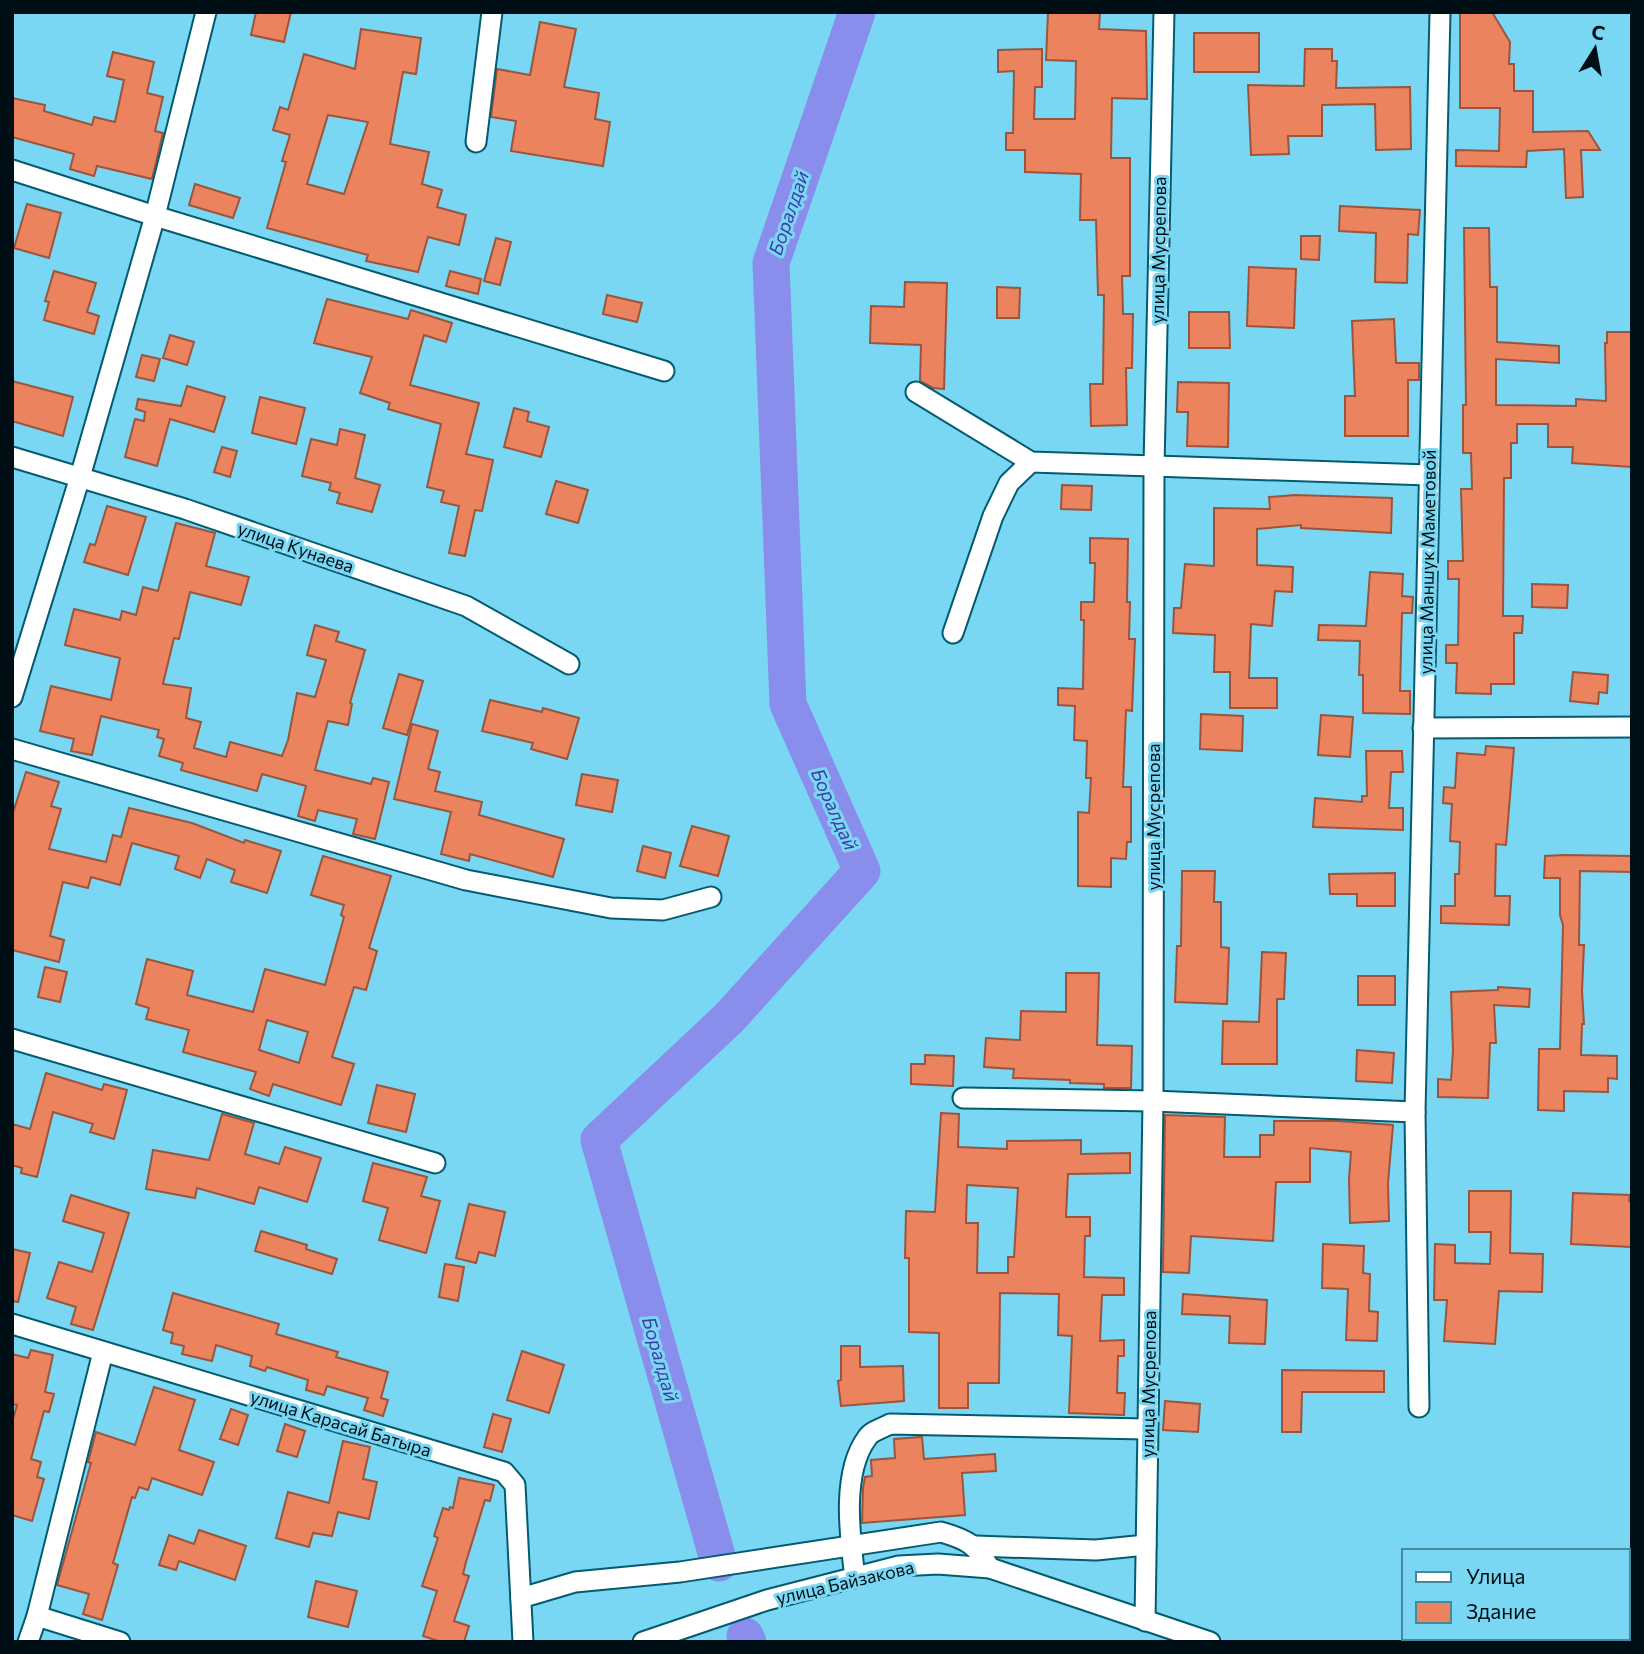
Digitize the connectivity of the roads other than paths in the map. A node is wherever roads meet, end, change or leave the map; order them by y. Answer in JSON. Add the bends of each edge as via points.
{"nodes":[{"id":1,"x":206,"y":12,"type":"edge"},
{"id":2,"x":492,"y":12,"type":"edge"},
{"id":3,"x":1164,"y":12,"type":"edge"},
{"id":4,"x":1440,"y":12,"type":"edge"},
{"id":5,"x":476,"y":142,"type":"dead end"},
{"id":6,"x":12,"y":170,"type":"edge"},
{"id":7,"x":155,"y":216,"type":"junction"},
{"id":8,"x":664,"y":370,"type":"dead end"},
{"id":9,"x":916,"y":392,"type":"dead end"},
{"id":10,"x":12,"y":457,"type":"edge"},
{"id":11,"x":1031,"y":462,"type":"junction"},
{"id":12,"x":1154,"y":466,"type":"junction"},
{"id":13,"x":1429,"y":475,"type":"junction"},
{"id":14,"x":80,"y":477,"type":"junction"},
{"id":15,"x":953,"y":633,"type":"dead end"},
{"id":16,"x":569,"y":664,"type":"dead end"},
{"id":17,"x":12,"y":697,"type":"edge"},
{"id":18,"x":1423,"y":727,"type":"junction"},
{"id":19,"x":1632,"y":727,"type":"edge"},
{"id":20,"x":12,"y":749,"type":"edge"},
{"id":21,"x":711,"y":897,"type":"dead end"},
{"id":22,"x":12,"y":1039,"type":"edge"},
{"id":23,"x":963,"y":1098,"type":"dead end"},
{"id":24,"x":1153,"y":1101,"type":"junction"},
{"id":25,"x":1415,"y":1112,"type":"junction"},
{"id":26,"x":435,"y":1163,"type":"dead end"},
{"id":27,"x":12,"y":1324,"type":"edge"},
{"id":28,"x":103,"y":1352,"type":"junction"},
{"id":29,"x":1419,"y":1407,"type":"dead end"},
{"id":30,"x":1147,"y":1429,"type":"junction"},
{"id":31,"x":1146,"y":1545,"type":"junction"},
{"id":32,"x":851,"y":1546,"type":"junction"},
{"id":33,"x":976,"y":1546,"type":"junction"},
{"id":34,"x":990,"y":1568,"type":"junction"},
{"id":35,"x":855,"y":1578,"type":"junction"},
{"id":36,"x":521,"y":1598,"type":"junction"},
{"id":37,"x":37,"y":1616,"type":"junction"},
{"id":38,"x":1145,"y":1621,"type":"junction"},
{"id":39,"x":28,"y":1642,"type":"edge"},
{"id":40,"x":120,"y":1642,"type":"edge"},
{"id":41,"x":523,"y":1642,"type":"edge"},
{"id":42,"x":643,"y":1642,"type":"edge"},
{"id":43,"x":1210,"y":1642,"type":"edge"}],
"edges":[{"from":1,"to":7,"type":"street"},
{"from":2,"to":5,"type":"street"},
{"from":3,"to":12,"type":"street","name":"улица Мусрепова"},
{"from":4,"to":13,"type":"street","name":"улица Маншук Маметовой"},
{"from":6,"to":7,"type":"street"},
{"from":7,"to":8,"type":"street"},
{"from":7,"to":14,"type":"street"},
{"from":9,"to":11,"type":"street"},
{"from":10,"to":14,"type":"street","name":"улица Кунаева"},
{"from":11,"to":12,"type":"street"},
{"from":11,"to":15,"type":"street","via":[[1009,483],[993,516]]},
{"from":12,"to":13,"type":"street"},
{"from":12,"to":24,"type":"street","name":"улица Мусрепова"},
{"from":13,"to":18,"type":"street","name":"улица Маншук Маметовой"},
{"from":14,"to":16,"type":"street","name":"улица Кунаева","via":[[466,606]]},
{"from":14,"to":17,"type":"street"},
{"from":18,"to":19,"type":"street"},
{"from":18,"to":25,"type":"street","name":"улица Маншук Маметовой"},
{"from":20,"to":21,"type":"street","via":[[466,880],[611,908],[663,910]]},
{"from":22,"to":26,"type":"street"},
{"from":23,"to":24,"type":"street"},
{"from":24,"to":25,"type":"street"},
{"from":24,"to":30,"type":"street","name":"улица Мусрепова"},
{"from":25,"to":29,"type":"street","name":"улица Маншук Маметовой"},
{"from":27,"to":28,"type":"street","name":"улица Карасай Батыра"},
{"from":28,"to":36,"type":"street","name":"улица Карасай Батыра","via":[[504,1472],[514,1485]]},
{"from":28,"to":37,"type":"street"},
{"from":30,"to":31,"type":"street","name":"улица Мусрепова"},
{"from":30,"to":32,"type":"street","via":[[890,1424],[868,1435],[852,1465]]},
{"from":31,"to":33,"type":"street","via":[[1096,1550]]},
{"from":31,"to":38,"type":"street","name":"улица Мусрепова"},
{"from":32,"to":33,"type":"street","via":[[941,1532]]},
{"from":32,"to":35,"type":"street"},
{"from":32,"to":36,"type":"street","via":[[680,1572],[575,1582]]},
{"from":33,"to":34,"type":"street"},
{"from":34,"to":35,"type":"street","name":"улица Байзакова","via":[[938,1563],[899,1566]]},
{"from":34,"to":38,"type":"street","name":"улица Байзакова"},
{"from":35,"to":42,"type":"street","name":"улица Байзакова","via":[[767,1600]]},
{"from":36,"to":41,"type":"street","name":"улица Карасай Батыра"},
{"from":37,"to":39,"type":"street"},
{"from":37,"to":40,"type":"street"},
{"from":38,"to":43,"type":"street","name":"улица Байзакова"}]}
